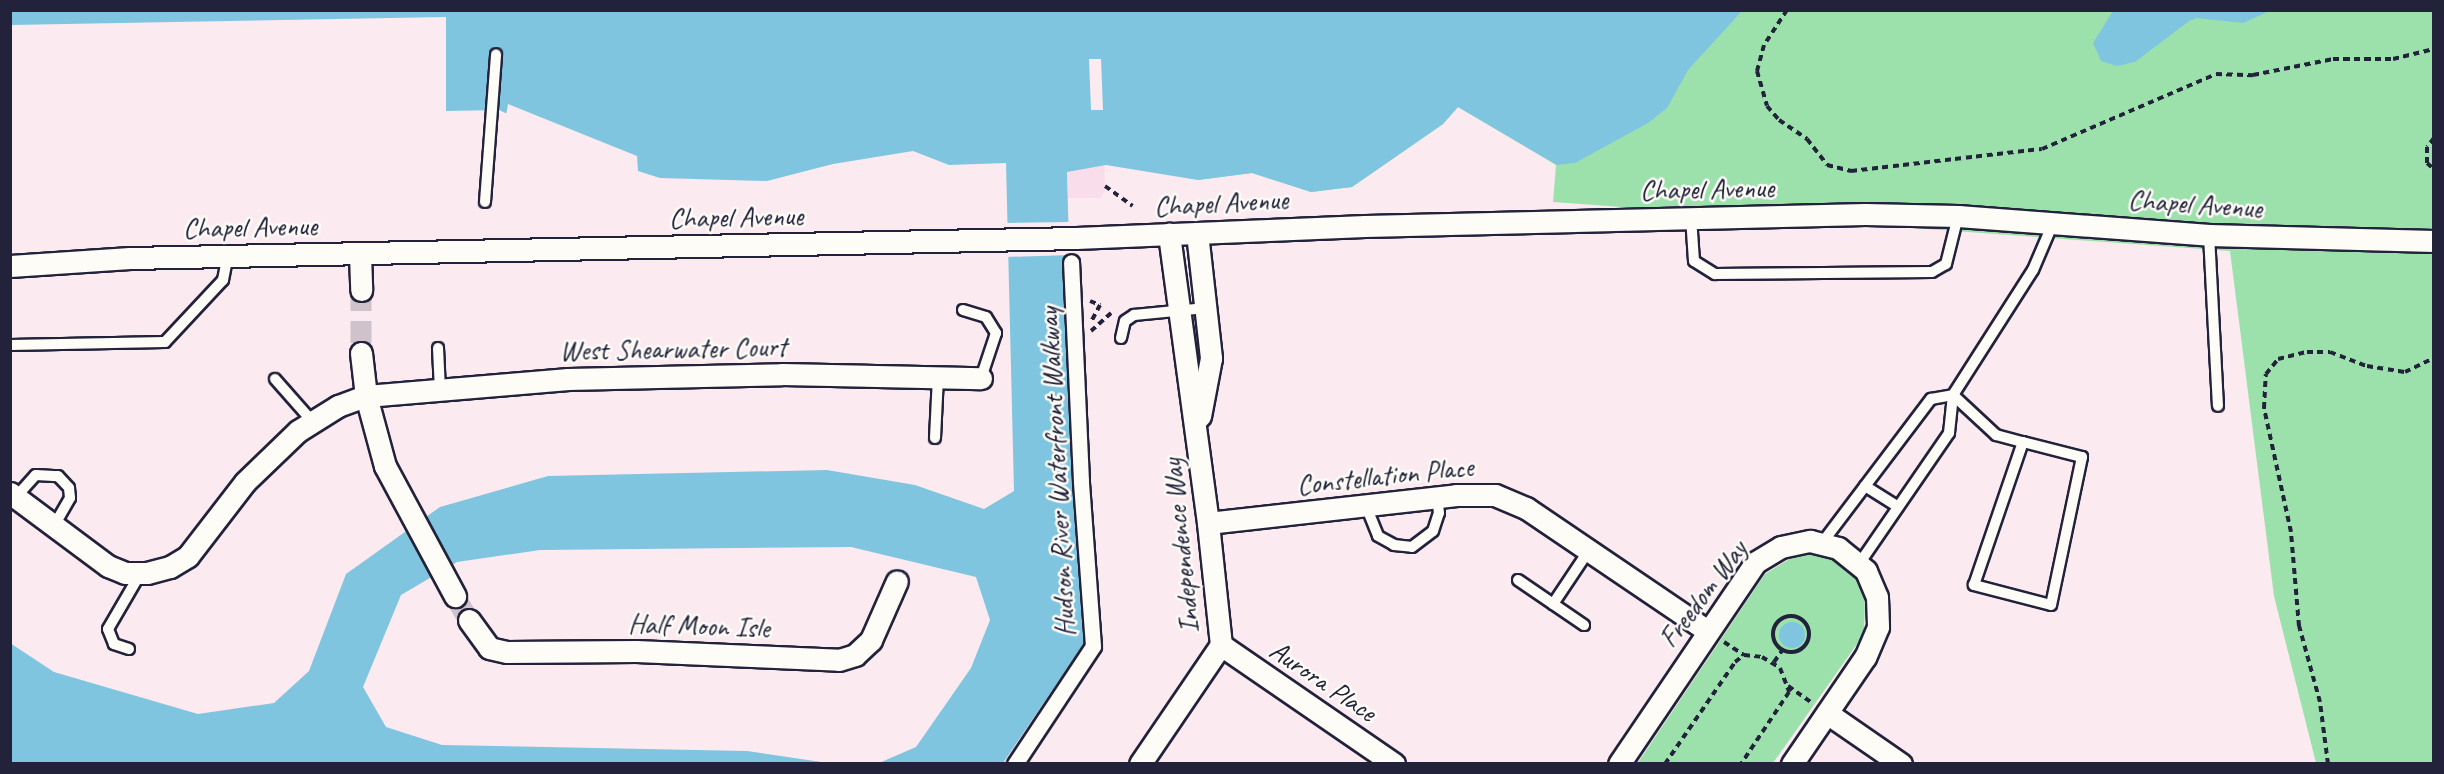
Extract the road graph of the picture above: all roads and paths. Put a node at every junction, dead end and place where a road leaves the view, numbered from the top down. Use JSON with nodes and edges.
{"nodes":[{"id":1,"x":1786,"y":10,"type":"edge"},
{"id":2,"x":2433,"y":49,"type":"edge"},
{"id":3,"x":496,"y":54,"type":"dead end"},
{"id":4,"x":2433,"y":138,"type":"edge"},
{"id":5,"x":2433,"y":169,"type":"edge"},
{"id":6,"x":1105,"y":186,"type":"dead end"},
{"id":7,"x":485,"y":202,"type":"dead end"},
{"id":8,"x":1133,"y":206,"type":"dead end"},
{"id":9,"x":1958,"y":216,"type":"junction"},
{"id":10,"x":1691,"y":217,"type":"junction"},
{"id":11,"x":2053,"y":222,"type":"junction"},
{"id":12,"x":1197,"y":233,"type":"junction"},
{"id":13,"x":1169,"y":234,"type":"junction"},
{"id":14,"x":2209,"y":235,"type":"junction"},
{"id":15,"x":2433,"y":241,"type":"edge"},
{"id":16,"x":360,"y":254,"type":"junction"},
{"id":17,"x":228,"y":255,"type":"junction"},
{"id":18,"x":1071,"y":262,"type":"dead end"},
{"id":19,"x":10,"y":266,"type":"edge"},
{"id":20,"x":361,"y":290,"type":"tunnel mouth"},
{"id":21,"x":1073,"y":300,"type":"junction"},
{"id":22,"x":1116,"y":308,"type":"dead end"},
{"id":23,"x":1206,"y":308,"type":"junction"},
{"id":24,"x":963,"y":310,"type":"dead end"},
{"id":25,"x":1179,"y":311,"type":"junction"},
{"id":26,"x":1121,"y":338,"type":"dead end"},
{"id":27,"x":10,"y":345,"type":"edge"},
{"id":28,"x":438,"y":348,"type":"dead end"},
{"id":29,"x":361,"y":354,"type":"tunnel mouth"},
{"id":30,"x":2433,"y":358,"type":"edge"},
{"id":31,"x":938,"y":377,"type":"junction"},
{"id":32,"x":981,"y":378,"type":"joint"},
{"id":33,"x":275,"y":380,"type":"dead end"},
{"id":34,"x":440,"y":390,"type":"junction"},
{"id":35,"x":1953,"y":395,"type":"junction"},
{"id":36,"x":366,"y":396,"type":"junction"},
{"id":37,"x":2218,"y":406,"type":"dead end"},
{"id":38,"x":312,"y":421,"type":"junction"},
{"id":39,"x":935,"y":438,"type":"dead end"},
{"id":40,"x":1198,"y":441,"type":"junction"},
{"id":41,"x":2023,"y":442,"type":"junction"},
{"id":42,"x":1865,"y":486,"type":"junction"},
{"id":43,"x":13,"y":496,"type":"edge"},
{"id":44,"x":1437,"y":498,"type":"junction"},
{"id":45,"x":1366,"y":506,"type":"junction"},
{"id":46,"x":1898,"y":507,"type":"junction"},
{"id":47,"x":1208,"y":523,"type":"junction"},
{"id":48,"x":53,"y":528,"type":"junction"},
{"id":49,"x":1822,"y":543,"type":"junction"},
{"id":50,"x":1589,"y":550,"type":"junction"},
{"id":51,"x":1859,"y":564,"type":"junction"},
{"id":52,"x":140,"y":574,"type":"junction"},
{"id":53,"x":1518,"y":580,"type":"dead end"},
{"id":54,"x":897,"y":581,"type":"dead end"},
{"id":55,"x":450,"y":588,"type":"tunnel mouth"},
{"id":56,"x":1553,"y":604,"type":"junction"},
{"id":57,"x":469,"y":620,"type":"tunnel mouth"},
{"id":58,"x":1584,"y":625,"type":"dead end"},
{"id":59,"x":1708,"y":631,"type":"junction"},
{"id":60,"x":1221,"y":645,"type":"junction"},
{"id":61,"x":129,"y":649,"type":"dead end"},
{"id":62,"x":1783,"y":650,"type":"junction"},
{"id":63,"x":1774,"y":662,"type":"junction"},
{"id":64,"x":1788,"y":685,"type":"junction"},
{"id":65,"x":1827,"y":713,"type":"junction"},
{"id":66,"x":1015,"y":764,"type":"edge"},
{"id":67,"x":1140,"y":764,"type":"edge"},
{"id":68,"x":1394,"y":764,"type":"edge"},
{"id":69,"x":1619,"y":764,"type":"edge"},
{"id":70,"x":1665,"y":764,"type":"edge"},
{"id":71,"x":1741,"y":764,"type":"edge"},
{"id":72,"x":1792,"y":764,"type":"edge"},
{"id":73,"x":1900,"y":764,"type":"edge"},
{"id":74,"x":2328,"y":764,"type":"edge"}],
"edges":[{"from":1,"to":2,"type":"path"},
{"from":3,"to":7,"type":"lane"},
{"from":4,"to":5,"type":"path"},
{"from":6,"to":8,"type":"path"},
{"from":9,"to":10,"type":"street","name":"Chapel Avenue"},
{"from":9,"to":10,"type":"lane"},
{"from":9,"to":11,"type":"street","name":"Chapel Avenue"},
{"from":10,"to":12,"type":"street","name":"Chapel Avenue"},
{"from":11,"to":14,"type":"street","name":"Chapel Avenue"},
{"from":11,"to":35,"type":"lane"},
{"from":12,"to":13,"type":"street","name":"Chapel Avenue"},
{"from":12,"to":23,"type":"street","name":"Independence Way"},
{"from":13,"to":16,"type":"street","name":"Chapel Avenue"},
{"from":13,"to":25,"type":"street","name":"Independence Way"},
{"from":14,"to":15,"type":"street","name":"Chapel Avenue"},
{"from":14,"to":37,"type":"lane"},
{"from":16,"to":17,"type":"street","name":"Chapel Avenue"},
{"from":16,"to":20,"type":"street"},
{"from":17,"to":19,"type":"street","name":"Chapel Avenue"},
{"from":17,"to":27,"type":"lane"},
{"from":18,"to":21,"type":"street","name":"Hudson River Waterfront Walkway"},
{"from":21,"to":22,"type":"path"},
{"from":21,"to":66,"type":"street","name":"Hudson River Waterfront Walkway"},
{"from":23,"to":25,"type":"lane"},
{"from":23,"to":40,"type":"street","name":"Independence Way"},
{"from":24,"to":32,"type":"lane"},
{"from":25,"to":26,"type":"lane"},
{"from":25,"to":40,"type":"street","name":"Independence Way"},
{"from":28,"to":34,"type":"lane"},
{"from":29,"to":36,"type":"street"},
{"from":30,"to":74,"type":"path"},
{"from":31,"to":32,"type":"street","name":"West Shearwater Court"},
{"from":31,"to":34,"type":"street","name":"West Shearwater Court"},
{"from":31,"to":39,"type":"lane"},
{"from":33,"to":38,"type":"lane"},
{"from":34,"to":36,"type":"street","name":"West Shearwater Court"},
{"from":35,"to":41,"type":"lane"},
{"from":35,"to":42,"type":"lane"},
{"from":35,"to":46,"type":"lane"},
{"from":36,"to":38,"type":"street"},
{"from":36,"to":55,"type":"street"},
{"from":38,"to":52,"type":"street"},
{"from":40,"to":47,"type":"street","name":"Independence Way"},
{"from":41,"to":41,"type":"lane"},
{"from":42,"to":46,"type":"lane"},
{"from":42,"to":49,"type":"lane"},
{"from":43,"to":48,"type":"street"},
{"from":43,"to":48,"type":"lane"},
{"from":44,"to":45,"type":"street","name":"Constellation Place"},
{"from":44,"to":45,"type":"lane"},
{"from":44,"to":50,"type":"street","name":"Constellation Place"},
{"from":45,"to":47,"type":"street","name":"Constellation Place"},
{"from":46,"to":51,"type":"lane"},
{"from":47,"to":60,"type":"street","name":"Independence Way"},
{"from":48,"to":52,"type":"street"},
{"from":49,"to":51,"type":"street","name":"Freedom Way"},
{"from":49,"to":59,"type":"street","name":"Freedom Way"},
{"from":50,"to":56,"type":"lane"},
{"from":50,"to":59,"type":"street","name":"Constellation Place"},
{"from":51,"to":65,"type":"street","name":"Freedom Way"},
{"from":52,"to":61,"type":"lane"},
{"from":53,"to":56,"type":"lane"},
{"from":54,"to":57,"type":"street","name":"Half Moon Isle"},
{"from":56,"to":58,"type":"lane"},
{"from":59,"to":69,"type":"street","name":"Freedom Way"},
{"from":60,"to":67,"type":"street","name":"Independence Way"},
{"from":60,"to":68,"type":"street","name":"Aurora Place"},
{"from":62,"to":62,"type":"path"},
{"from":62,"to":63,"type":"path"},
{"from":63,"to":64,"type":"path"},
{"from":63,"to":70,"type":"path"},
{"from":64,"to":65,"type":"path"},
{"from":64,"to":71,"type":"path"},
{"from":65,"to":72,"type":"street","name":"Freedom Way"},
{"from":65,"to":73,"type":"street"}]}
